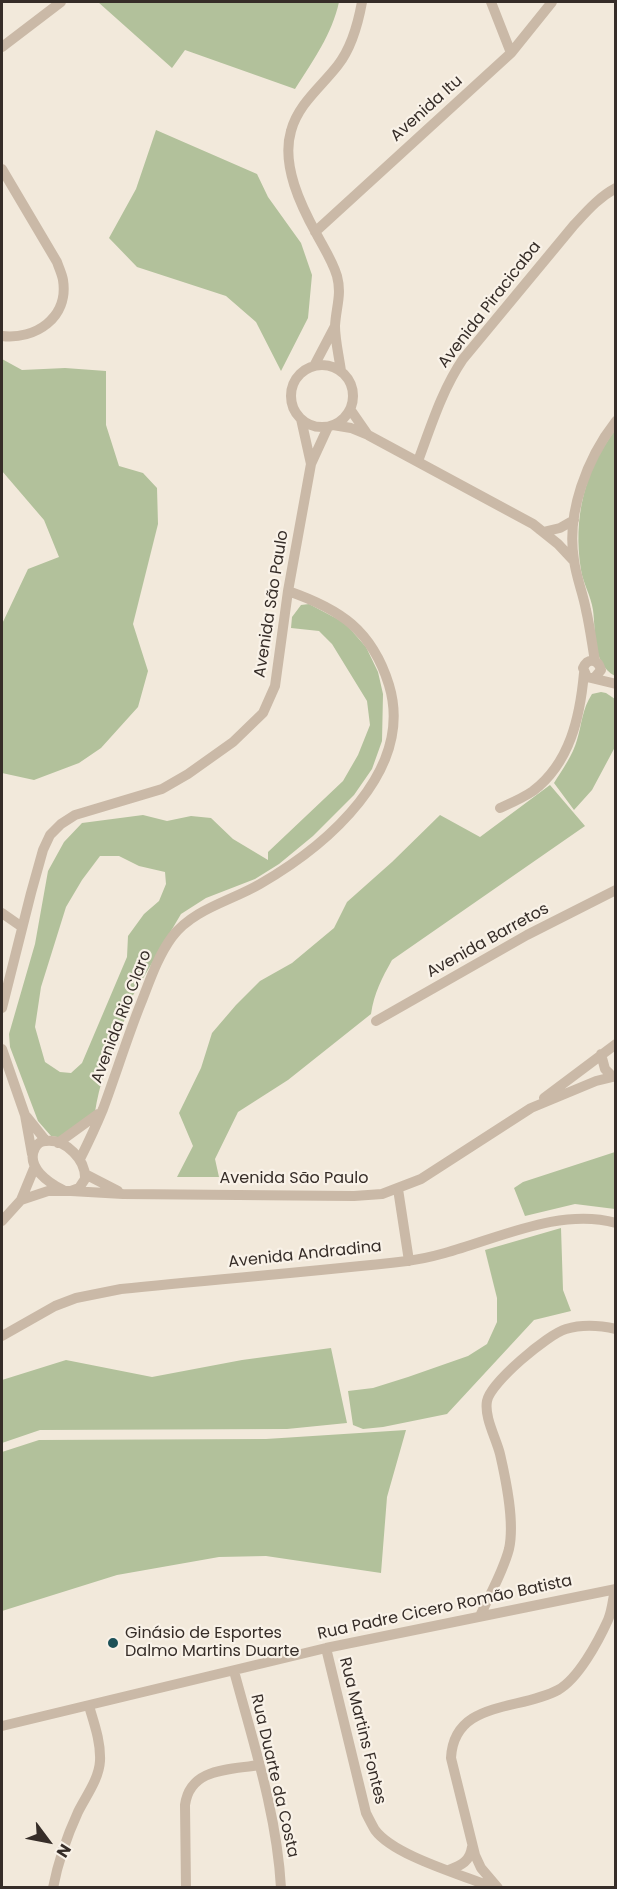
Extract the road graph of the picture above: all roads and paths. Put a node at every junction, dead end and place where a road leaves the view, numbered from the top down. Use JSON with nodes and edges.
{"nodes":[{"id":1,"x":62,"y":2,"type":"edge"},
{"id":2,"x":362,"y":2,"type":"edge"},
{"id":3,"x":491,"y":2,"type":"edge"},
{"id":4,"x":552,"y":2,"type":"edge"},
{"id":5,"x":2,"y":47,"type":"edge"},
{"id":6,"x":511,"y":52,"type":"junction"},
{"id":7,"x":2,"y":169,"type":"edge"},
{"id":8,"x":615,"y":188,"type":"edge"},
{"id":9,"x":315,"y":232,"type":"junction"},
{"id":10,"x":335,"y":325,"type":"junction"},
{"id":11,"x":2,"y":336,"type":"edge"},
{"id":12,"x":314,"y":366,"type":"junction"},
{"id":13,"x":341,"y":371,"type":"junction"},
{"id":14,"x":350,"y":409,"type":"junction"},
{"id":15,"x":301,"y":419,"type":"junction"},
{"id":16,"x":615,"y":421,"type":"edge"},
{"id":17,"x":330,"y":426,"type":"junction"},
{"id":18,"x":368,"y":435,"type":"junction"},
{"id":19,"x":418,"y":461,"type":"junction"},
{"id":20,"x":311,"y":464,"type":"junction"},
{"id":21,"x":574,"y":520,"type":"junction"},
{"id":22,"x":533,"y":524,"type":"junction"},
{"id":23,"x":573,"y":560,"type":"junction"},
{"id":24,"x":288,"y":591,"type":"junction"},
{"id":25,"x":592,"y":670,"type":"junction"},
{"id":26,"x":613,"y":683,"type":"edge"},
{"id":27,"x":500,"y":808,"type":"dead end"},
{"id":28,"x":615,"y":890,"type":"edge"},
{"id":29,"x":2,"y":913,"type":"edge"},
{"id":30,"x":22,"y":927,"type":"junction"},
{"id":31,"x":2,"y":1008,"type":"edge"},
{"id":32,"x":376,"y":1021,"type":"dead end"},
{"id":33,"x":2,"y":1049,"type":"edge"},
{"id":34,"x":611,"y":1049,"type":"edge"},
{"id":35,"x":614,"y":1077,"type":"edge"},
{"id":36,"x":531,"y":1108,"type":"junction"},
{"id":37,"x":102,"y":1110,"type":"junction"},
{"id":38,"x":25,"y":1115,"type":"junction"},
{"id":39,"x":46,"y":1141,"type":"junction"},
{"id":40,"x":57,"y":1143,"type":"junction"},
{"id":41,"x":80,"y":1159,"type":"junction"},
{"id":42,"x":34,"y":1162,"type":"junction"},
{"id":43,"x":85,"y":1174,"type":"junction"},
{"id":44,"x":398,"y":1189,"type":"junction"},
{"id":45,"x":67,"y":1190,"type":"junction"},
{"id":46,"x":123,"y":1194,"type":"junction"},
{"id":47,"x":21,"y":1200,"type":"junction"},
{"id":48,"x":2,"y":1221,"type":"edge"},
{"id":49,"x":615,"y":1223,"type":"edge"},
{"id":50,"x":409,"y":1261,"type":"junction"},
{"id":51,"x":615,"y":1329,"type":"edge"},
{"id":52,"x":2,"y":1336,"type":"edge"},
{"id":53,"x":615,"y":1589,"type":"edge"},
{"id":54,"x":480,"y":1616,"type":"junction"},
{"id":55,"x":326,"y":1648,"type":"junction"},
{"id":56,"x":234,"y":1671,"type":"junction"},
{"id":57,"x":89,"y":1706,"type":"junction"},
{"id":58,"x":2,"y":1726,"type":"edge"},
{"id":59,"x":259,"y":1765,"type":"junction"},
{"id":60,"x":472,"y":1838,"type":"junction"},
{"id":61,"x":449,"y":1870,"type":"junction"},
{"id":62,"x":53,"y":1887,"type":"edge"},
{"id":63,"x":186,"y":1887,"type":"edge"},
{"id":64,"x":281,"y":1887,"type":"edge"},
{"id":65,"x":496,"y":1887,"type":"edge"}],
"edges":[{"from":1,"to":5,"type":"street"},
{"from":2,"to":9,"type":"street"},
{"from":3,"to":6,"type":"street"},
{"from":4,"to":6,"type":"street","name":"Avenida Itu"},
{"from":6,"to":9,"type":"street","name":"Avenida Itu"},
{"from":7,"to":11,"type":"street"},
{"from":8,"to":19,"type":"street","name":"Avenida Piracicaba"},
{"from":9,"to":10,"type":"street"},
{"from":10,"to":12,"type":"street"},
{"from":10,"to":13,"type":"street"},
{"from":12,"to":13,"type":"street"},
{"from":12,"to":15,"type":"street"},
{"from":13,"to":14,"type":"street"},
{"from":14,"to":17,"type":"street"},
{"from":14,"to":18,"type":"street"},
{"from":15,"to":17,"type":"street"},
{"from":15,"to":20,"type":"street","name":"Avenida São Paulo"},
{"from":16,"to":21,"type":"street"},
{"from":17,"to":18,"type":"street"},
{"from":17,"to":20,"type":"street","name":"Avenida São Paulo"},
{"from":18,"to":19,"type":"street"},
{"from":19,"to":22,"type":"street"},
{"from":20,"to":24,"type":"street","name":"Avenida São Paulo"},
{"from":21,"to":22,"type":"street"},
{"from":21,"to":23,"type":"street"},
{"from":22,"to":23,"type":"street"},
{"from":23,"to":25,"type":"street"},
{"from":24,"to":30,"type":"street","name":"Avenida São Paulo"},
{"from":24,"to":37,"type":"street","name":"Avenida Rio Claro"},
{"from":25,"to":26,"type":"street"},
{"from":25,"to":27,"type":"street"},
{"from":28,"to":32,"type":"street","name":"Avenida Barretos"},
{"from":29,"to":30,"type":"street"},
{"from":30,"to":31,"type":"street","name":"Avenida São Paulo"},
{"from":33,"to":38,"type":"street"},
{"from":34,"to":35,"type":"street"},
{"from":34,"to":36,"type":"street"},
{"from":35,"to":36,"type":"street","name":"Avenida São Paulo"},
{"from":36,"to":44,"type":"street","name":"Avenida São Paulo"},
{"from":37,"to":40,"type":"street","name":"Avenida Rio Claro"},
{"from":37,"to":41,"type":"street","name":"Avenida Rio Claro"},
{"from":38,"to":39,"type":"street"},
{"from":38,"to":42,"type":"street"},
{"from":39,"to":40,"type":"street"},
{"from":39,"to":42,"type":"street"},
{"from":40,"to":41,"type":"street"},
{"from":41,"to":43,"type":"street"},
{"from":42,"to":45,"type":"street"},
{"from":42,"to":47,"type":"street"},
{"from":43,"to":45,"type":"street"},
{"from":43,"to":46,"type":"street","name":"Avenida São Paulo"},
{"from":44,"to":46,"type":"street","name":"Avenida São Paulo"},
{"from":44,"to":50,"type":"street"},
{"from":45,"to":46,"type":"street","name":"Avenida São Paulo"},
{"from":45,"to":47,"type":"street"},
{"from":47,"to":48,"type":"street"},
{"from":49,"to":50,"type":"street","name":"Avenida Andradina"},
{"from":50,"to":52,"type":"street","name":"Avenida Andradina"},
{"from":51,"to":54,"type":"street"},
{"from":53,"to":54,"type":"street","name":"Rua Padre Cicero Romão Batista"},
{"from":53,"to":60,"type":"street"},
{"from":54,"to":55,"type":"street","name":"Rua Padre Cicero Romão Batista"},
{"from":55,"to":56,"type":"street","name":"Rua Padre Cicero Romão Batista"},
{"from":55,"to":61,"type":"street","name":"Rua Martins Fontes"},
{"from":56,"to":57,"type":"street","name":"Rua Padre Cicero Romão Batista"},
{"from":56,"to":59,"type":"street","name":"Rua Duarte da Costa"},
{"from":57,"to":58,"type":"street","name":"Rua Padre Cicero Romão Batista"},
{"from":57,"to":62,"type":"street"},
{"from":59,"to":63,"type":"street"},
{"from":59,"to":64,"type":"street","name":"Rua Duarte da Costa"},
{"from":60,"to":61,"type":"street"},
{"from":60,"to":65,"type":"street"},
{"from":61,"to":65,"type":"street","name":"Rua Martins Fontes"}]}
